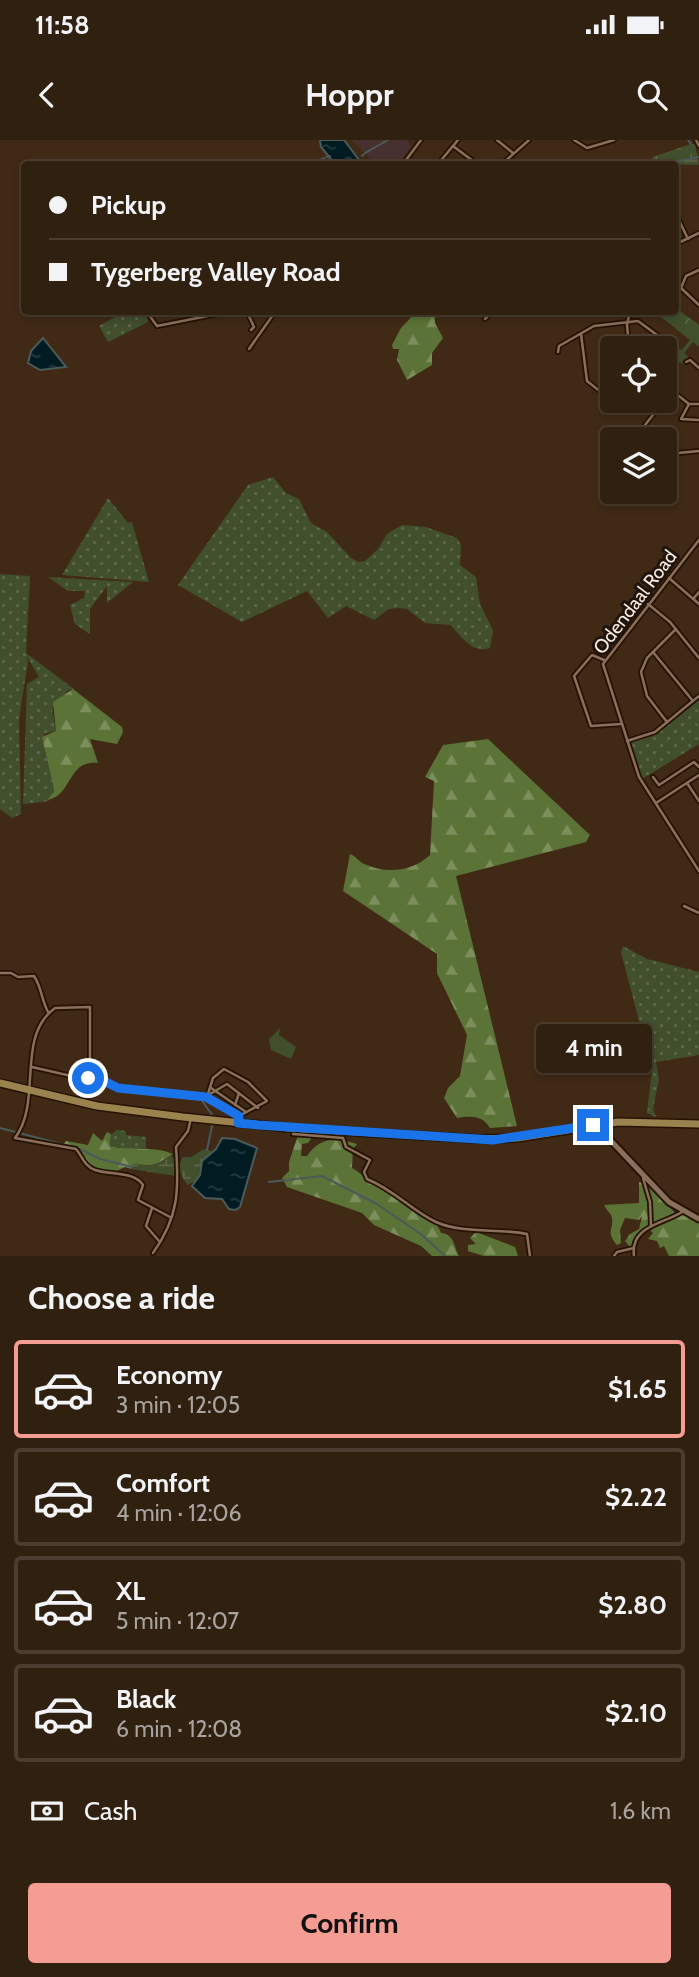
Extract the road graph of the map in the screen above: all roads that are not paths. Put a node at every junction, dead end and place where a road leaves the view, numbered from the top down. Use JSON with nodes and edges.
{"nodes":[{"id":1,"x":421,"y":140,"type":"edge"},
{"id":2,"x":458,"y":140,"type":"edge"},
{"id":3,"x":496,"y":140,"type":"edge"},
{"id":4,"x":529,"y":140,"type":"edge"},
{"id":5,"x":574,"y":140,"type":"edge"},
{"id":6,"x":592,"y":140,"type":"edge"},
{"id":7,"x":614,"y":140,"type":"edge"},
{"id":8,"x":696,"y":140,"type":"edge"},
{"id":9,"x":453,"y":146,"type":"junction"},
{"id":10,"x":699,"y":146,"type":"edge"},
{"id":11,"x":590,"y":148,"type":"junction"},
{"id":12,"x":514,"y":154,"type":"junction"},
{"id":13,"x":405,"y":161,"type":"edge"},
{"id":14,"x":440,"y":161,"type":"edge"},
{"id":15,"x":473,"y":161,"type":"edge"},
{"id":16,"x":506,"y":161,"type":"edge"},
{"id":17,"x":679,"y":220,"type":"edge"},
{"id":18,"x":699,"y":233,"type":"edge"},
{"id":19,"x":688,"y":239,"type":"junction"},
{"id":20,"x":679,"y":243,"type":"edge"},
{"id":21,"x":699,"y":270,"type":"edge"},
{"id":22,"x":699,"y":305,"type":"edge"},
{"id":23,"x":149,"y":315,"type":"edge"},
{"id":24,"x":213,"y":315,"type":"edge"},
{"id":25,"x":248,"y":315,"type":"edge"},
{"id":26,"x":273,"y":315,"type":"edge"},
{"id":27,"x":489,"y":315,"type":"edge"},
{"id":28,"x":629,"y":315,"type":"edge"},
{"id":29,"x":485,"y":319,"type":"dead end"},
{"id":30,"x":627,"y":322,"type":"junction"},
{"id":31,"x":251,"y":330,"type":"dead end"},
{"id":32,"x":581,"y":334,"type":"junction"},
{"id":33,"x":628,"y":336,"type":"edge"},
{"id":34,"x":660,"y":336,"type":"edge"},
{"id":35,"x":564,"y":344,"type":"dead end"},
{"id":36,"x":249,"y":349,"type":"dead end"},
{"id":37,"x":695,"y":365,"type":"dead end"},
{"id":38,"x":699,"y":368,"type":"edge"},
{"id":39,"x":600,"y":391,"type":"edge"},
{"id":40,"x":677,"y":395,"type":"edge"},
{"id":41,"x":689,"y":404,"type":"junction"},
{"id":42,"x":699,"y":404,"type":"edge"},
{"id":43,"x":654,"y":413,"type":"edge"},
{"id":44,"x":699,"y":420,"type":"edge"},
{"id":45,"x":647,"y":427,"type":"edge"},
{"id":46,"x":677,"y":452,"type":"edge"},
{"id":47,"x":699,"y":452,"type":"edge"},
{"id":48,"x":699,"y":540,"type":"edge"},
{"id":49,"x":669,"y":578,"type":"junction"},
{"id":50,"x":699,"y":592,"type":"edge"},
{"id":51,"x":694,"y":598,"type":"junction"},
{"id":52,"x":648,"y":604,"type":"junction"},
{"id":53,"x":699,"y":604,"type":"edge"},
{"id":54,"x":676,"y":629,"type":"junction"},
{"id":55,"x":653,"y":652,"type":"junction"},
{"id":56,"x":699,"y":658,"type":"edge"},
{"id":57,"x":604,"y":660,"type":"junction"},
{"id":58,"x":699,"y":696,"type":"edge"},
{"id":59,"x":692,"y":701,"type":"junction"},
{"id":60,"x":667,"y":722,"type":"junction"},
{"id":61,"x":621,"y":724,"type":"junction"},
{"id":62,"x":627,"y":741,"type":"junction"},
{"id":63,"x":699,"y":767,"type":"edge"},
{"id":64,"x":699,"y":775,"type":"edge"},
{"id":65,"x":653,"y":777,"type":"dead end"},
{"id":66,"x":687,"y":783,"type":"junction"},
{"id":67,"x":699,"y":802,"type":"edge"},
{"id":68,"x":656,"y":803,"type":"junction"},
{"id":69,"x":699,"y":871,"type":"edge"},
{"id":70,"x":684,"y":906,"type":"dead end"},
{"id":71,"x":699,"y":913,"type":"edge"},
{"id":72,"x":0,"y":973,"type":"edge"},
{"id":73,"x":48,"y":1013,"type":"junction"},
{"id":74,"x":32,"y":1067,"type":"junction"},
{"id":75,"x":92,"y":1070,"type":"junction"},
{"id":76,"x":96,"y":1077,"type":"junction"},
{"id":77,"x":88,"y":1078,"type":"junction"},
{"id":78,"x":0,"y":1083,"type":"edge"},
{"id":79,"x":212,"y":1088,"type":"junction"},
{"id":80,"x":30,"y":1089,"type":"junction"},
{"id":81,"x":216,"y":1093,"type":"junction"},
{"id":82,"x":239,"y":1093,"type":"junction"},
{"id":83,"x":208,"y":1096,"type":"junction"},
{"id":84,"x":235,"y":1105,"type":"junction"},
{"id":85,"x":258,"y":1108,"type":"junction"},
{"id":86,"x":247,"y":1113,"type":"junction"},
{"id":87,"x":191,"y":1118,"type":"junction"},
{"id":88,"x":239,"y":1120,"type":"junction"},
{"id":89,"x":614,"y":1122,"type":"junction"},
{"id":90,"x":699,"y":1124,"type":"edge"},
{"id":91,"x":596,"y":1125,"type":"junction"},
{"id":92,"x":602,"y":1133,"type":"junction"},
{"id":93,"x":293,"y":1134,"type":"dead end"},
{"id":94,"x":643,"y":1176,"type":"junction"},
{"id":95,"x":152,"y":1208,"type":"junction"},
{"id":96,"x":682,"y":1212,"type":"junction"},
{"id":97,"x":170,"y":1217,"type":"junction"},
{"id":98,"x":699,"y":1219,"type":"edge"},
{"id":99,"x":650,"y":1226,"type":"junction"},
{"id":100,"x":160,"y":1242,"type":"junction"},
{"id":101,"x":634,"y":1248,"type":"junction"},
{"id":102,"x":153,"y":1253,"type":"dead end"},
{"id":103,"x":530,"y":1256,"type":"edge"},
{"id":104,"x":614,"y":1256,"type":"edge"},
{"id":105,"x":634,"y":1256,"type":"edge"}],
"edges":[{"from":1,"to":13,"type":"street"},
{"from":2,"to":9,"type":"street"},
{"from":3,"to":12,"type":"street"},
{"from":4,"to":12,"type":"street"},
{"from":5,"to":11,"type":"street"},
{"from":6,"to":11,"type":"street"},
{"from":7,"to":11,"type":"street"},
{"from":8,"to":10,"type":"street"},
{"from":9,"to":14,"type":"street"},
{"from":9,"to":15,"type":"street"},
{"from":12,"to":16,"type":"street"},
{"from":17,"to":19,"type":"street"},
{"from":18,"to":19,"type":"street"},
{"from":19,"to":20,"type":"street"},
{"from":21,"to":22,"type":"street"},
{"from":23,"to":24,"type":"street"},
{"from":25,"to":31,"type":"street"},
{"from":26,"to":36,"type":"street"},
{"from":27,"to":29,"type":"street"},
{"from":28,"to":30,"type":"street"},
{"from":30,"to":32,"type":"street"},
{"from":30,"to":33,"type":"street"},
{"from":30,"to":34,"type":"street"},
{"from":32,"to":35,"type":"street"},
{"from":32,"to":39,"type":"street"},
{"from":37,"to":38,"type":"street"},
{"from":40,"to":41,"type":"street"},
{"from":41,"to":42,"type":"street"},
{"from":41,"to":44,"type":"street"},
{"from":43,"to":45,"type":"street"},
{"from":46,"to":47,"type":"street"},
{"from":48,"to":49,"type":"street","name":"Odendaal Road"},
{"from":49,"to":51,"type":"street"},
{"from":49,"to":52,"type":"street","name":"Odendaal Road"},
{"from":50,"to":51,"type":"street"},
{"from":51,"to":53,"type":"street"},
{"from":52,"to":54,"type":"street"},
{"from":52,"to":57,"type":"street","name":"Odendaal Road"},
{"from":54,"to":55,"type":"street"},
{"from":54,"to":56,"type":"street"},
{"from":55,"to":59,"type":"street"},
{"from":55,"to":60,"type":"street"},
{"from":57,"to":61,"type":"street","name":"Odendaal Road"},
{"from":57,"to":61,"type":"street"},
{"from":58,"to":59,"type":"street"},
{"from":59,"to":60,"type":"street"},
{"from":60,"to":62,"type":"street"},
{"from":61,"to":62,"type":"street","name":"Odendaal Road"},
{"from":62,"to":68,"type":"street","name":"Odendaal Road"},
{"from":63,"to":65,"type":"street"},
{"from":64,"to":66,"type":"street"},
{"from":66,"to":67,"type":"street"},
{"from":66,"to":68,"type":"street"},
{"from":68,"to":69,"type":"street","name":"Odendaal Road"},
{"from":70,"to":71,"type":"street"},
{"from":72,"to":73,"type":"street"},
{"from":73,"to":74,"type":"street"},
{"from":73,"to":75,"type":"street"},
{"from":74,"to":77,"type":"street"},
{"from":74,"to":80,"type":"street"},
{"from":75,"to":76,"type":"street"},
{"from":75,"to":77,"type":"street"},
{"from":76,"to":77,"type":"street"},
{"from":76,"to":83,"type":"street"},
{"from":78,"to":80,"type":"main road"},
{"from":79,"to":81,"type":"street"},
{"from":79,"to":83,"type":"street"},
{"from":79,"to":85,"type":"street"},
{"from":80,"to":87,"type":"main road"},
{"from":80,"to":95,"type":"street"},
{"from":81,"to":82,"type":"street"},
{"from":81,"to":83,"type":"street"},
{"from":81,"to":84,"type":"street"},
{"from":82,"to":84,"type":"street"},
{"from":82,"to":85,"type":"street"},
{"from":83,"to":88,"type":"street"},
{"from":84,"to":86,"type":"street"},
{"from":85,"to":86,"type":"street"},
{"from":86,"to":88,"type":"street"},
{"from":87,"to":88,"type":"main road"},
{"from":87,"to":97,"type":"street"},
{"from":88,"to":91,"type":"main road"},
{"from":89,"to":90,"type":"main road"},
{"from":89,"to":91,"type":"main road"},
{"from":89,"to":92,"type":"main road"},
{"from":91,"to":92,"type":"main road"},
{"from":92,"to":94,"type":"main road"},
{"from":93,"to":103,"type":"street"},
{"from":94,"to":96,"type":"main road"},
{"from":94,"to":99,"type":"street"},
{"from":95,"to":97,"type":"street"},
{"from":95,"to":100,"type":"street"},
{"from":96,"to":98,"type":"main road"},
{"from":96,"to":99,"type":"street"},
{"from":97,"to":100,"type":"street"},
{"from":99,"to":101,"type":"street"},
{"from":100,"to":102,"type":"street"},
{"from":101,"to":104,"type":"street"},
{"from":101,"to":105,"type":"street"}]}
